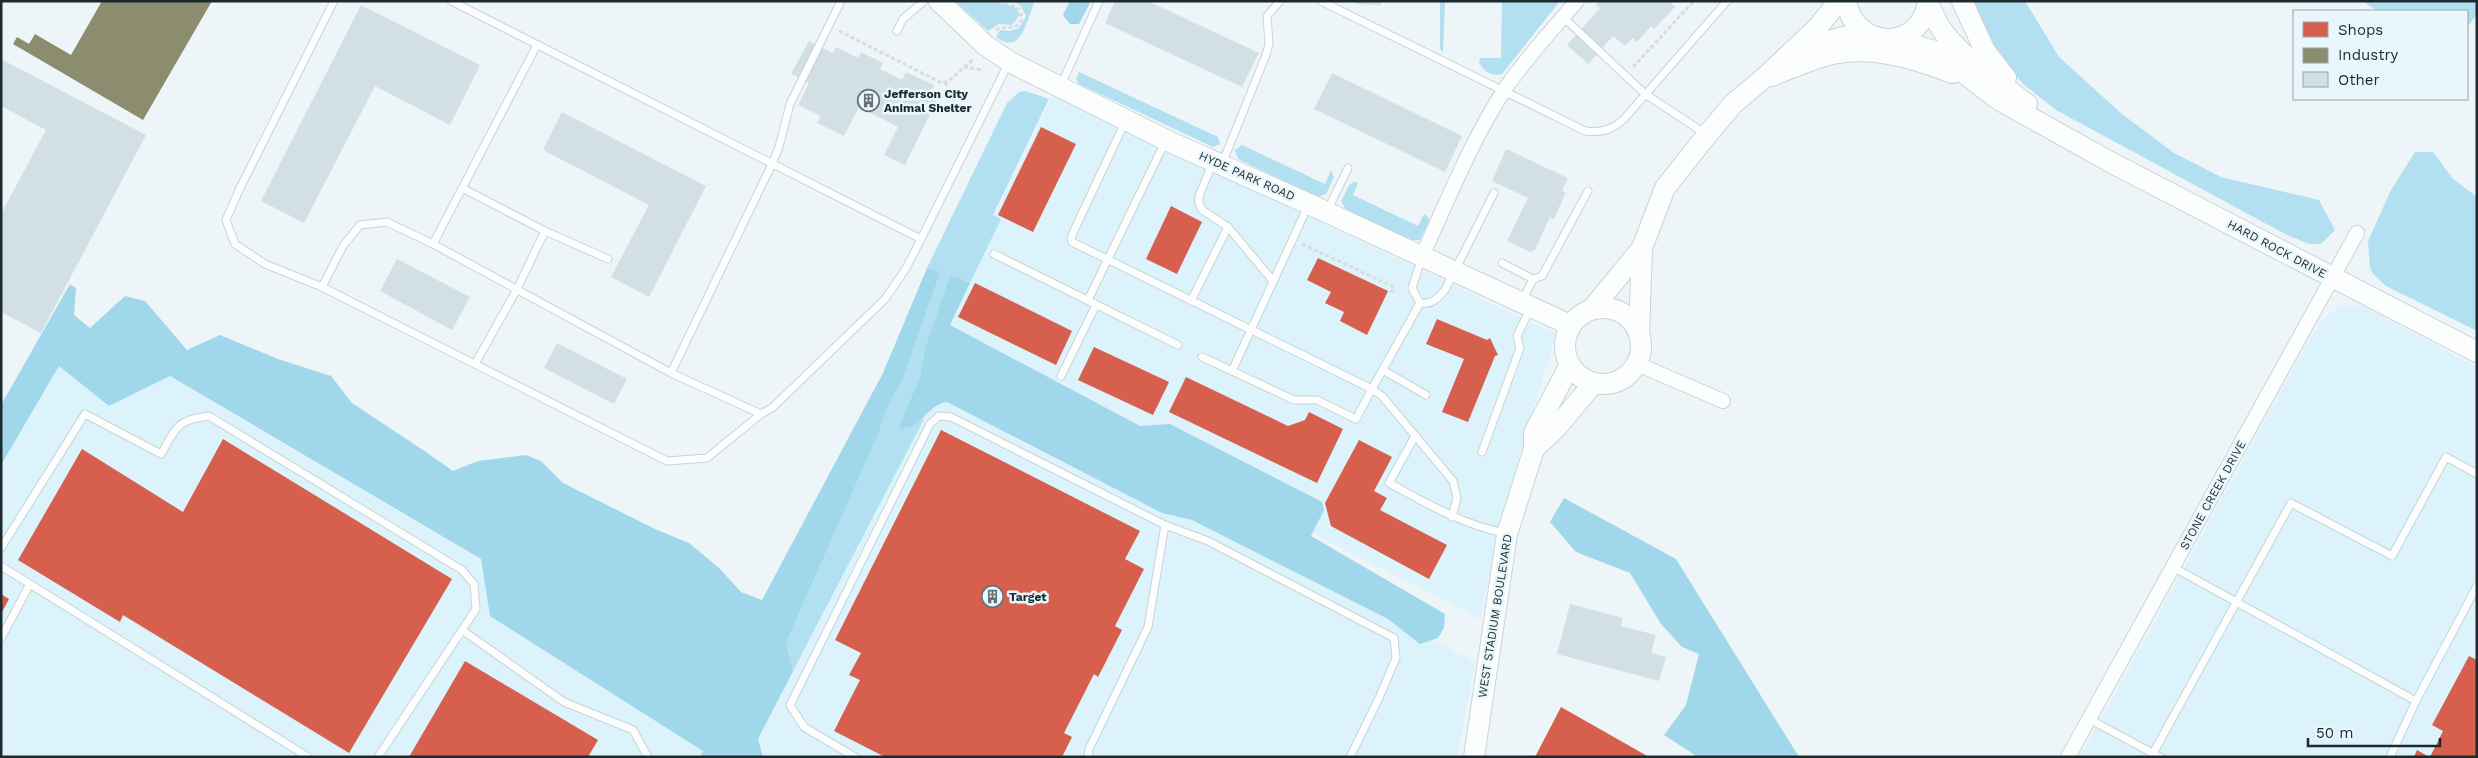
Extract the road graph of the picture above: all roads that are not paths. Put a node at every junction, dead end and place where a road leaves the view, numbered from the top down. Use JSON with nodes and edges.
{"nodes":[{"id":1,"x":334,"y":1,"type":"edge"},
{"id":2,"x":450,"y":1,"type":"edge"},
{"id":3,"x":924,"y":1,"type":"edge"},
{"id":4,"x":939,"y":1,"type":"edge"},
{"id":5,"x":1100,"y":1,"type":"edge"},
{"id":6,"x":1280,"y":1,"type":"edge"},
{"id":7,"x":1321,"y":1,"type":"edge"},
{"id":8,"x":1577,"y":1,"type":"edge"},
{"id":9,"x":1727,"y":1,"type":"edge"},
{"id":10,"x":1839,"y":1,"type":"edge"},
{"id":11,"x":1846,"y":1,"type":"edge"},
{"id":12,"x":1962,"y":1,"type":"edge"},
{"id":13,"x":1928,"y":2,"type":"edge"},
{"id":14,"x":840,"y":3,"type":"dead end"},
{"id":15,"x":1563,"y":17,"type":"junction"},
{"id":16,"x":897,"y":31,"type":"dead end"},
{"id":17,"x":1863,"y":32,"type":"junction"},
{"id":18,"x":1891,"y":39,"type":"junction"},
{"id":19,"x":537,"y":45,"type":"junction"},
{"id":20,"x":1010,"y":62,"type":"junction"},
{"id":21,"x":1764,"y":78,"type":"junction"},
{"id":22,"x":1060,"y":87,"type":"junction"},
{"id":23,"x":1504,"y":91,"type":"junction"},
{"id":24,"x":1645,"y":94,"type":"junction"},
{"id":25,"x":1999,"y":100,"type":"junction"},
{"id":26,"x":2023,"y":101,"type":"junction"},
{"id":27,"x":1126,"y":121,"type":"junction"},
{"id":28,"x":1707,"y":135,"type":"junction"},
{"id":29,"x":1166,"y":140,"type":"junction"},
{"id":30,"x":2079,"y":144,"type":"junction"},
{"id":31,"x":1217,"y":163,"type":"junction"},
{"id":32,"x":772,"y":164,"type":"junction"},
{"id":33,"x":1348,"y":168,"type":"dead end"},
{"id":34,"x":462,"y":188,"type":"junction"},
{"id":35,"x":1588,"y":191,"type":"dead end"},
{"id":36,"x":1494,"y":193,"type":"dead end"},
{"id":37,"x":1318,"y":208,"type":"junction"},
{"id":38,"x":1228,"y":227,"type":"junction"},
{"id":39,"x":545,"y":231,"type":"junction"},
{"id":40,"x":2356,"y":232,"type":"dead end"},
{"id":41,"x":921,"y":239,"type":"junction"},
{"id":42,"x":433,"y":244,"type":"junction"},
{"id":43,"x":1642,"y":248,"type":"junction"},
{"id":44,"x":994,"y":254,"type":"dead end"},
{"id":45,"x":1422,"y":256,"type":"junction"},
{"id":46,"x":608,"y":259,"type":"dead end"},
{"id":47,"x":1108,"y":260,"type":"junction"},
{"id":48,"x":1502,"y":263,"type":"dead end"},
{"id":49,"x":1455,"y":272,"type":"junction"},
{"id":50,"x":2332,"y":278,"type":"junction"},
{"id":51,"x":1533,"y":279,"type":"junction"},
{"id":52,"x":1273,"y":281,"type":"junction"},
{"id":53,"x":322,"y":287,"type":"junction"},
{"id":54,"x":517,"y":289,"type":"junction"},
{"id":55,"x":1088,"y":300,"type":"junction"},
{"id":56,"x":1191,"y":301,"type":"junction"},
{"id":57,"x":1420,"y":303,"type":"junction"},
{"id":58,"x":1096,"y":304,"type":"junction"},
{"id":59,"x":1526,"y":305,"type":"junction"},
{"id":60,"x":1592,"y":309,"type":"junction"},
{"id":61,"x":1570,"y":326,"type":"junction"},
{"id":62,"x":1250,"y":330,"type":"junction"},
{"id":63,"x":1639,"y":334,"type":"junction"},
{"id":64,"x":1178,"y":345,"type":"dead end"},
{"id":65,"x":2477,"y":352,"type":"edge"},
{"id":66,"x":1202,"y":357,"type":"dead end"},
{"id":67,"x":475,"y":364,"type":"junction"},
{"id":68,"x":1637,"y":364,"type":"junction"},
{"id":69,"x":1570,"y":365,"type":"junction"},
{"id":70,"x":1383,"y":370,"type":"junction"},
{"id":71,"x":1232,"y":371,"type":"junction"},
{"id":72,"x":670,"y":373,"type":"junction"},
{"id":73,"x":1061,"y":376,"type":"dead end"},
{"id":74,"x":1594,"y":383,"type":"junction"},
{"id":75,"x":1372,"y":389,"type":"junction"},
{"id":76,"x":1426,"y":395,"type":"dead end"},
{"id":77,"x":1723,"y":401,"type":"dead end"},
{"id":78,"x":761,"y":414,"type":"junction"},
{"id":79,"x":1415,"y":436,"type":"junction"},
{"id":80,"x":1534,"y":449,"type":"junction"},
{"id":81,"x":1482,"y":452,"type":"dead end"},
{"id":82,"x":2477,"y":474,"type":"edge"},
{"id":83,"x":1452,"y":517,"type":"junction"},
{"id":84,"x":1165,"y":525,"type":"junction"},
{"id":85,"x":1507,"y":534,"type":"junction"},
{"id":86,"x":1,"y":548,"type":"edge"},
{"id":87,"x":1,"y":566,"type":"edge"},
{"id":88,"x":2173,"y":567,"type":"junction"},
{"id":89,"x":30,"y":584,"type":"junction"},
{"id":90,"x":2477,"y":586,"type":"edge"},
{"id":91,"x":2236,"y":602,"type":"junction"},
{"id":92,"x":462,"y":630,"type":"junction"},
{"id":93,"x":1,"y":638,"type":"edge"},
{"id":94,"x":2416,"y":701,"type":"junction"},
{"id":95,"x":2090,"y":719,"type":"junction"},
{"id":96,"x":2154,"y":756,"type":"edge"},
{"id":97,"x":308,"y":757,"type":"edge"},
{"id":98,"x":378,"y":757,"type":"edge"},
{"id":99,"x":648,"y":757,"type":"edge"},
{"id":100,"x":856,"y":757,"type":"edge"},
{"id":101,"x":1088,"y":757,"type":"edge"},
{"id":102,"x":1350,"y":757,"type":"edge"},
{"id":103,"x":1474,"y":757,"type":"edge"},
{"id":104,"x":2068,"y":757,"type":"edge"},
{"id":105,"x":2390,"y":757,"type":"edge"}],
"edges":[{"from":1,"to":53,"type":"lane"},
{"from":2,"to":19,"type":"lane"},
{"from":3,"to":16,"type":"lane"},
{"from":4,"to":20,"type":"main road","name":"HYDE PARK ROAD"},
{"from":5,"to":22,"type":"lane"},
{"from":6,"to":31,"type":"lane"},
{"from":7,"to":23,"type":"lane"},
{"from":8,"to":15,"type":"street"},
{"from":9,"to":24,"type":"lane"},
{"from":10,"to":21,"type":"main road"},
{"from":11,"to":17,"type":"main road"},
{"from":12,"to":26,"type":"main road"},
{"from":13,"to":18,"type":"main road"},
{"from":13,"to":26,"type":"main road","name":"HARD ROCK DRIVE"},
{"from":14,"to":32,"type":"lane"},
{"from":15,"to":23,"type":"street"},
{"from":15,"to":24,"type":"lane"},
{"from":17,"to":18,"type":"main road","name":"HARD ROCK DRIVE"},
{"from":17,"to":21,"type":"main road"},
{"from":18,"to":25,"type":"main road","name":"HARD ROCK DRIVE"},
{"from":19,"to":32,"type":"lane"},
{"from":19,"to":34,"type":"lane"},
{"from":20,"to":22,"type":"main road","name":"HYDE PARK ROAD"},
{"from":20,"to":41,"type":"lane"},
{"from":21,"to":25,"type":"main road"},
{"from":21,"to":28,"type":"main road"},
{"from":22,"to":27,"type":"main road","name":"HYDE PARK ROAD"},
{"from":23,"to":24,"type":"lane"},
{"from":23,"to":45,"type":"street"},
{"from":24,"to":28,"type":"lane"},
{"from":25,"to":30,"type":"main road","name":"HARD ROCK DRIVE"},
{"from":26,"to":30,"type":"main road","name":"HARD ROCK DRIVE"},
{"from":27,"to":29,"type":"main road","name":"HYDE PARK ROAD"},
{"from":27,"to":47,"type":"lane"},
{"from":28,"to":43,"type":"main road"},
{"from":29,"to":31,"type":"main road","name":"HYDE PARK ROAD"},
{"from":29,"to":47,"type":"lane"},
{"from":30,"to":50,"type":"main road","name":"HARD ROCK DRIVE"},
{"from":31,"to":37,"type":"main road","name":"HYDE PARK ROAD"},
{"from":31,"to":38,"type":"lane"},
{"from":32,"to":41,"type":"lane"},
{"from":32,"to":72,"type":"lane"},
{"from":33,"to":37,"type":"lane"},
{"from":34,"to":39,"type":"lane"},
{"from":34,"to":42,"type":"lane"},
{"from":35,"to":51,"type":"lane"},
{"from":36,"to":49,"type":"lane"},
{"from":37,"to":45,"type":"main road","name":"HYDE PARK ROAD"},
{"from":37,"to":52,"type":"lane"},
{"from":38,"to":52,"type":"lane"},
{"from":38,"to":56,"type":"lane"},
{"from":39,"to":46,"type":"lane"},
{"from":39,"to":54,"type":"lane"},
{"from":40,"to":50,"type":"street","name":"STONE CREEK DRIVE"},
{"from":41,"to":78,"type":"lane"},
{"from":42,"to":53,"type":"lane"},
{"from":42,"to":54,"type":"lane"},
{"from":43,"to":60,"type":"main road"},
{"from":43,"to":63,"type":"main road"},
{"from":44,"to":55,"type":"lane"},
{"from":45,"to":49,"type":"main road","name":"HYDE PARK ROAD"},
{"from":45,"to":57,"type":"lane"},
{"from":47,"to":55,"type":"lane"},
{"from":47,"to":56,"type":"lane"},
{"from":48,"to":51,"type":"lane"},
{"from":49,"to":57,"type":"lane"},
{"from":49,"to":59,"type":"main road","name":"HYDE PARK ROAD"},
{"from":50,"to":65,"type":"main road","name":"HARD ROCK DRIVE"},
{"from":50,"to":88,"type":"street","name":"STONE CREEK DRIVE"},
{"from":51,"to":59,"type":"lane"},
{"from":52,"to":62,"type":"lane"},
{"from":53,"to":67,"type":"lane"},
{"from":54,"to":67,"type":"lane"},
{"from":54,"to":72,"type":"lane"},
{"from":55,"to":58,"type":"lane"},
{"from":56,"to":62,"type":"lane"},
{"from":57,"to":70,"type":"lane"},
{"from":58,"to":64,"type":"lane"},
{"from":58,"to":73,"type":"lane"},
{"from":59,"to":61,"type":"main road","name":"HYDE PARK ROAD"},
{"from":59,"to":81,"type":"lane"},
{"from":60,"to":61,"type":"main road"},
{"from":60,"to":63,"type":"main road"},
{"from":61,"to":69,"type":"main road"},
{"from":62,"to":71,"type":"lane"},
{"from":62,"to":75,"type":"lane"},
{"from":63,"to":68,"type":"main road"},
{"from":66,"to":71,"type":"lane"},
{"from":67,"to":78,"type":"lane"},
{"from":68,"to":74,"type":"main road"},
{"from":68,"to":77,"type":"street"},
{"from":69,"to":74,"type":"main road"},
{"from":69,"to":80,"type":"main road","name":"WEST STADIUM BOULEVARD"},
{"from":70,"to":75,"type":"lane"},
{"from":70,"to":76,"type":"lane"},
{"from":71,"to":75,"type":"lane"},
{"from":72,"to":78,"type":"lane"},
{"from":74,"to":80,"type":"main road","name":"WEST STADIUM BOULEVARD"},
{"from":75,"to":79,"type":"lane"},
{"from":79,"to":83,"type":"lane"},
{"from":79,"to":83,"type":"lane"},
{"from":80,"to":85,"type":"main road","name":"WEST STADIUM BOULEVARD"},
{"from":82,"to":91,"type":"lane"},
{"from":83,"to":85,"type":"lane"},
{"from":84,"to":100,"type":"lane"},
{"from":84,"to":101,"type":"lane"},
{"from":84,"to":102,"type":"lane"},
{"from":85,"to":103,"type":"main road","name":"WEST STADIUM BOULEVARD"},
{"from":86,"to":92,"type":"lane"},
{"from":87,"to":89,"type":"lane"},
{"from":88,"to":91,"type":"lane"},
{"from":88,"to":95,"type":"street","name":"STONE CREEK DRIVE"},
{"from":89,"to":93,"type":"lane"},
{"from":89,"to":97,"type":"lane"},
{"from":90,"to":94,"type":"lane"},
{"from":91,"to":94,"type":"lane"},
{"from":91,"to":96,"type":"lane"},
{"from":92,"to":98,"type":"lane"},
{"from":92,"to":99,"type":"lane"},
{"from":94,"to":105,"type":"lane"},
{"from":95,"to":96,"type":"lane"},
{"from":95,"to":104,"type":"street","name":"STONE CREEK DRIVE"}]}
